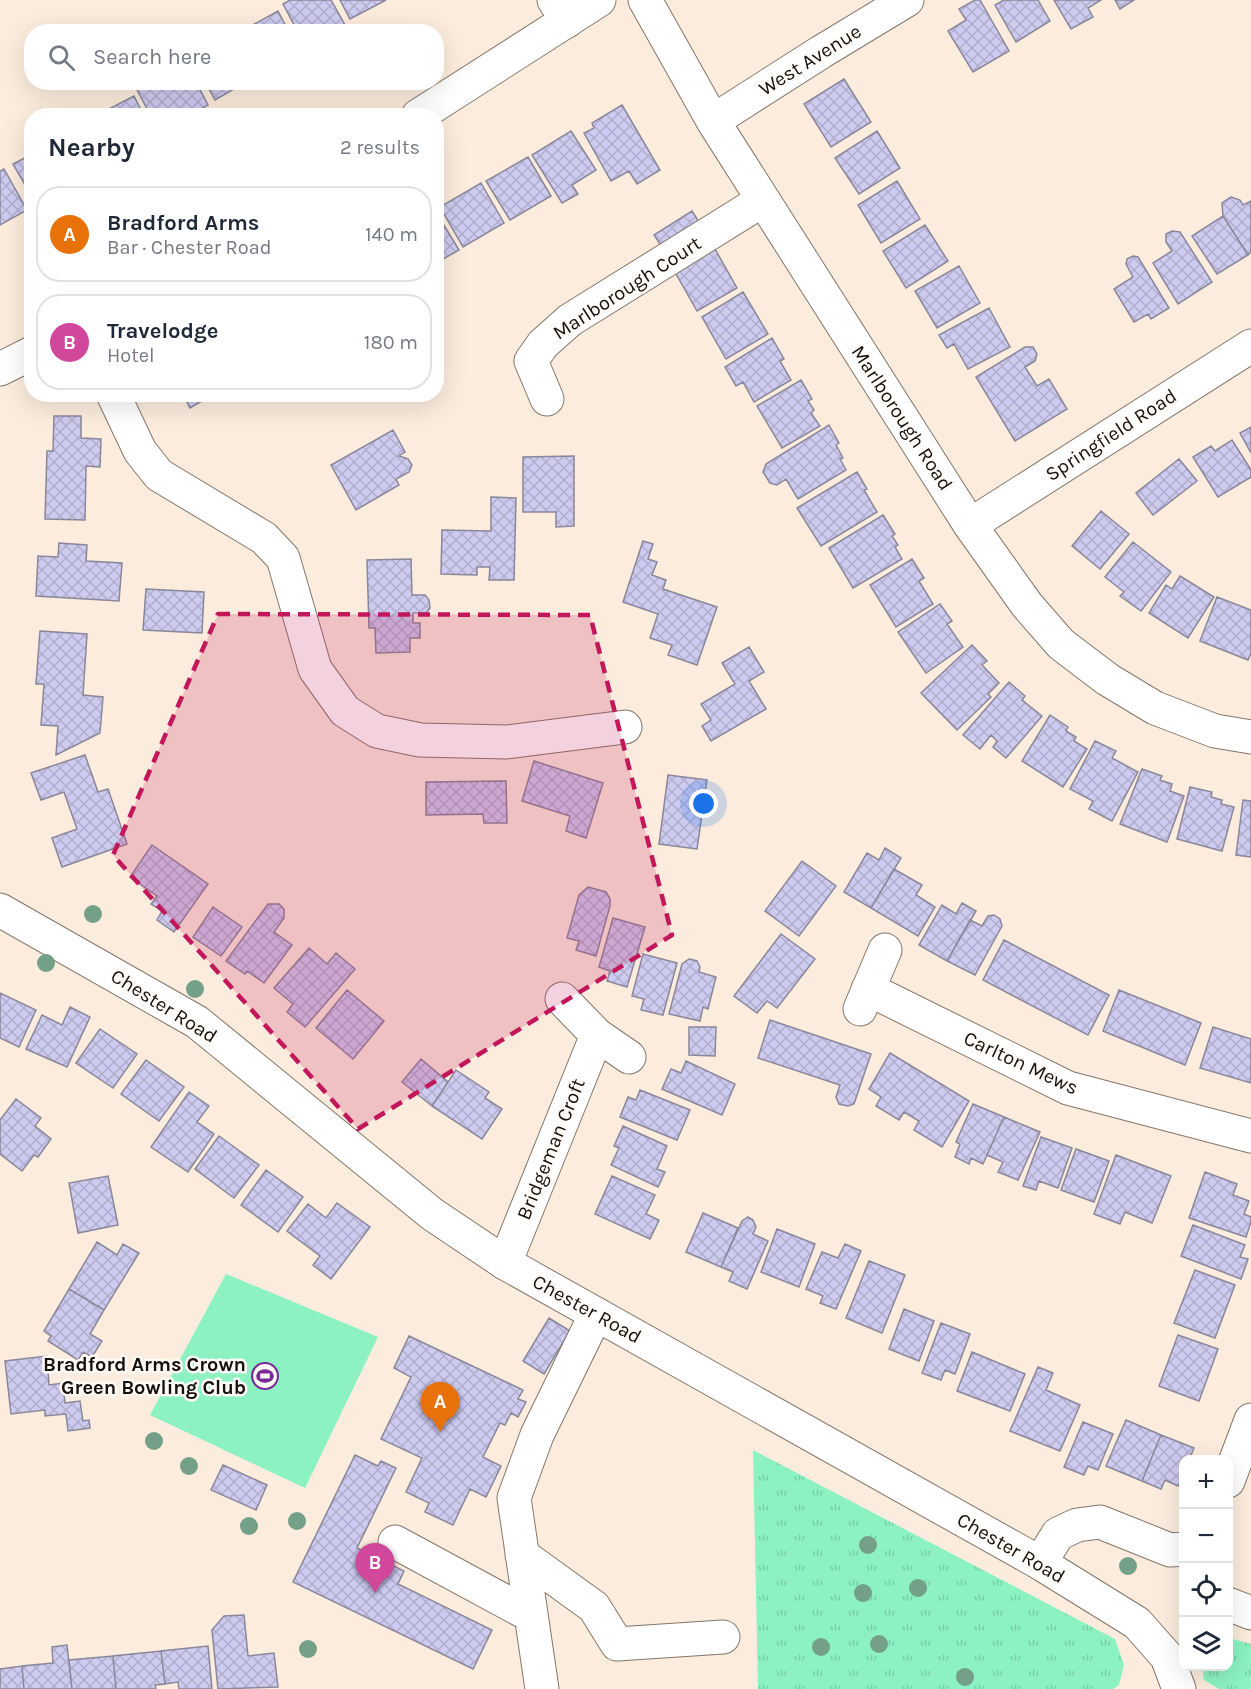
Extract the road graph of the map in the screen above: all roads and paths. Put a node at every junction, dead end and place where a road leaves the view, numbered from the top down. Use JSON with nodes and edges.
{"nodes":[{"id":1,"x":599,"y":0,"type":"edge"},
{"id":2,"x":645,"y":0,"type":"edge"},
{"id":3,"x":907,"y":0,"type":"edge"},
{"id":4,"x":560,"y":11,"type":"edge"},
{"id":5,"x":429,"y":108,"type":"edge"},
{"id":6,"x":713,"y":121,"type":"junction"},
{"id":7,"x":763,"y":200,"type":"junction"},
{"id":8,"x":1251,"y":346,"type":"edge"},
{"id":9,"x":24,"y":357,"type":"edge"},
{"id":10,"x":0,"y":369,"type":"edge"},
{"id":11,"x":547,"y":399,"type":"dead end"},
{"id":12,"x":117,"y":402,"type":"edge"},
{"id":13,"x":970,"y":525,"type":"junction"},
{"id":14,"x":626,"y":727,"type":"dead end"},
{"id":15,"x":1251,"y":737,"type":"edge"},
{"id":16,"x":0,"y":910,"type":"edge"},
{"id":17,"x":885,"y":950,"type":"dead end"},
{"id":18,"x":562,"y":999,"type":"dead end"},
{"id":19,"x":597,"y":1035,"type":"junction"},
{"id":20,"x":629,"y":1057,"type":"dead end"},
{"id":21,"x":1251,"y":1136,"type":"edge"},
{"id":22,"x":505,"y":1263,"type":"junction"},
{"id":23,"x":596,"y":1314,"type":"junction"},
{"id":24,"x":1251,"y":1420,"type":"edge"},
{"id":25,"x":1233,"y":1468,"type":"edge"},
{"id":26,"x":395,"y":1542,"type":"dead end"},
{"id":27,"x":1179,"y":1549,"type":"edge"},
{"id":28,"x":522,"y":1556,"type":"junction"},
{"id":29,"x":1040,"y":1563,"type":"junction"},
{"id":30,"x":1233,"y":1606,"type":"edge"},
{"id":31,"x":1251,"y":1613,"type":"edge"},
{"id":32,"x":530,"y":1615,"type":"junction"},
{"id":33,"x":723,"y":1636,"type":"dead end"},
{"id":34,"x":542,"y":1689,"type":"edge"},
{"id":35,"x":1179,"y":1689,"type":"edge"}],
"edges":[{"from":1,"to":4,"type":"street"},
{"from":2,"to":6,"type":"street","name":"Marlborough Road"},
{"from":3,"to":6,"type":"street","name":"West Avenue"},
{"from":4,"to":5,"type":"street"},
{"from":6,"to":7,"type":"street","name":"Marlborough Road"},
{"from":7,"to":11,"type":"street","name":"Marlborough Court"},
{"from":7,"to":13,"type":"street","name":"Marlborough Road"},
{"from":8,"to":13,"type":"street","name":"Springfield Road"},
{"from":9,"to":10,"type":"street"},
{"from":12,"to":14,"type":"street"},
{"from":13,"to":15,"type":"street","name":"Marlborough Road"},
{"from":16,"to":22,"type":"street","name":"Chester Road"},
{"from":17,"to":21,"type":"street","name":"Carlton Mews"},
{"from":18,"to":19,"type":"street"},
{"from":19,"to":20,"type":"street"},
{"from":19,"to":22,"type":"street","name":"Bridgeman Croft"},
{"from":22,"to":23,"type":"street","name":"Chester Road"},
{"from":23,"to":28,"type":"street"},
{"from":23,"to":29,"type":"street","name":"Chester Road"},
{"from":24,"to":25,"type":"street"},
{"from":26,"to":32,"type":"street"},
{"from":27,"to":29,"type":"street"},
{"from":28,"to":32,"type":"street"},
{"from":28,"to":33,"type":"street"},
{"from":29,"to":35,"type":"street","name":"Chester Road"},
{"from":30,"to":31,"type":"street"},
{"from":32,"to":34,"type":"street"}]}
